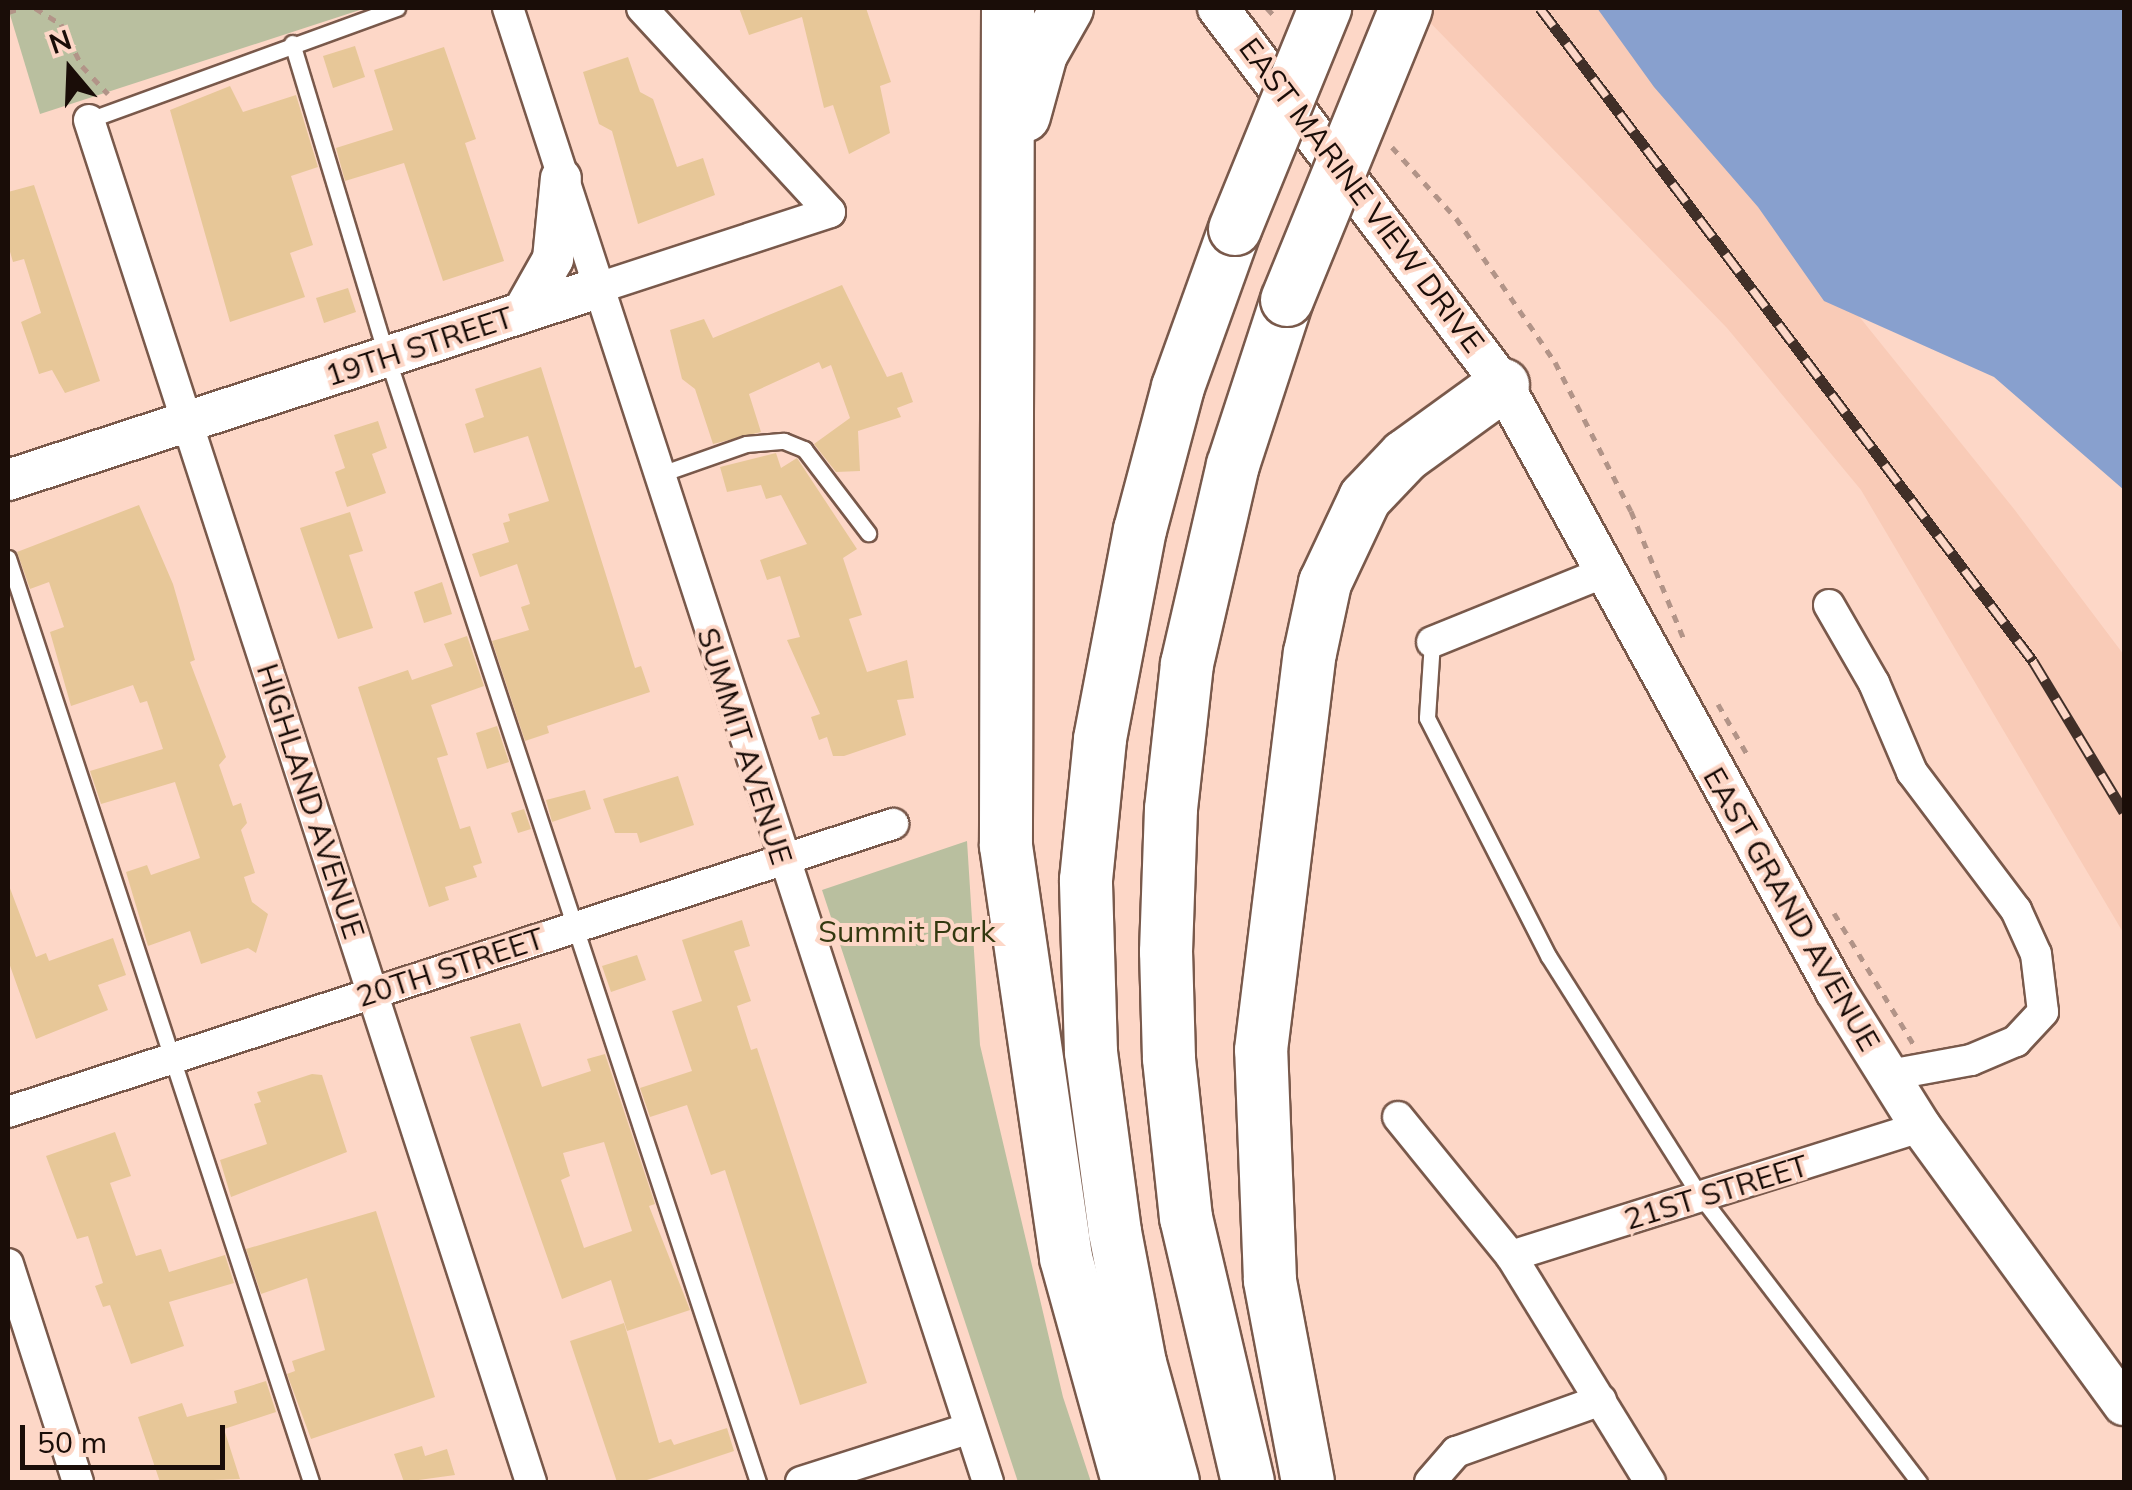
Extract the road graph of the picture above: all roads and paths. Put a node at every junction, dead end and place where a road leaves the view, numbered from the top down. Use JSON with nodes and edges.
{"nodes":[{"id":1,"x":21,"y":8,"type":"edge"},
{"id":2,"x":35,"y":8,"type":"edge"},
{"id":3,"x":396,"y":8,"type":"edge"},
{"id":4,"x":508,"y":8,"type":"edge"},
{"id":5,"x":642,"y":8,"type":"edge"},
{"id":6,"x":1008,"y":8,"type":"edge"},
{"id":7,"x":1067,"y":8,"type":"edge"},
{"id":8,"x":1218,"y":8,"type":"edge"},
{"id":9,"x":1267,"y":8,"type":"edge"},
{"id":10,"x":1406,"y":8,"type":"edge"},
{"id":11,"x":8,"y":12,"type":"edge"},
{"id":12,"x":1302,"y":15,"type":"edge"},
{"id":13,"x":292,"y":44,"type":"junction"},
{"id":14,"x":102,"y":116,"type":"junction"},
{"id":15,"x":1380,"y":134,"type":"dead end"},
{"id":16,"x":1009,"y":171,"type":"junction"},
{"id":17,"x":561,"y":178,"type":"junction"},
{"id":18,"x":598,"y":288,"type":"junction"},
{"id":19,"x":523,"y":312,"type":"junction"},
{"id":20,"x":387,"y":357,"type":"junction"},
{"id":21,"x":1504,"y":385,"type":"junction"},
{"id":22,"x":188,"y":422,"type":"junction"},
{"id":23,"x":658,"y":475,"type":"junction"},
{"id":24,"x":8,"y":480,"type":"edge"},
{"id":25,"x":868,"y":533,"type":"dead end"},
{"id":26,"x":8,"y":558,"type":"edge"},
{"id":27,"x":1604,"y":573,"type":"junction"},
{"id":28,"x":1829,"y":605,"type":"dead end"},
{"id":29,"x":1432,"y":642,"type":"joint"},
{"id":30,"x":1690,"y":655,"type":"dead end"},
{"id":31,"x":1706,"y":691,"type":"dead end"},
{"id":32,"x":1753,"y":766,"type":"dead end"},
{"id":33,"x":894,"y":824,"type":"dead end"},
{"id":34,"x":782,"y":859,"type":"junction"},
{"id":35,"x":1832,"y":908,"type":"dead end"},
{"id":36,"x":577,"y":925,"type":"junction"},
{"id":37,"x":372,"y":992,"type":"junction"},
{"id":38,"x":172,"y":1058,"type":"junction"},
{"id":39,"x":1928,"y":1068,"type":"junction"},
{"id":40,"x":1889,"y":1076,"type":"junction"},
{"id":41,"x":8,"y":1112,"type":"edge"},
{"id":42,"x":1398,"y":1118,"type":"dead end"},
{"id":43,"x":1921,"y":1127,"type":"junction"},
{"id":44,"x":1701,"y":1196,"type":"junction"},
{"id":45,"x":1512,"y":1256,"type":"junction"},
{"id":46,"x":8,"y":1264,"type":"edge"},
{"id":47,"x":1601,"y":1400,"type":"junction"},
{"id":48,"x":2124,"y":1405,"type":"edge"},
{"id":49,"x":970,"y":1428,"type":"junction"},
{"id":50,"x":1429,"y":1481,"type":"edge"},
{"id":51,"x":78,"y":1482,"type":"edge"},
{"id":52,"x":310,"y":1482,"type":"edge"},
{"id":53,"x":531,"y":1482,"type":"edge"},
{"id":54,"x":758,"y":1482,"type":"edge"},
{"id":55,"x":801,"y":1482,"type":"edge"},
{"id":56,"x":988,"y":1482,"type":"edge"},
{"id":57,"x":1128,"y":1482,"type":"edge"},
{"id":58,"x":1173,"y":1482,"type":"edge"},
{"id":59,"x":1248,"y":1482,"type":"edge"},
{"id":60,"x":1308,"y":1482,"type":"edge"},
{"id":61,"x":1650,"y":1482,"type":"edge"},
{"id":62,"x":1919,"y":1482,"type":"edge"}],
"edges":[{"from":1,"to":11,"type":"path"},
{"from":2,"to":14,"type":"path"},
{"from":3,"to":13,"type":"lane"},
{"from":4,"to":17,"type":"street","name":"SUMMIT AVENUE"},
{"from":5,"to":18,"type":"street","name":"19TH STREET"},
{"from":6,"to":16,"type":"highway"},
{"from":7,"to":16,"type":"highway"},
{"from":8,"to":21,"type":"main road","name":"EAST MARINE VIEW DRIVE"},
{"from":9,"to":12,"type":"path"},
{"from":10,"to":59,"type":"highway","bridge":true},
{"from":12,"to":58,"type":"highway","bridge":true},
{"from":13,"to":14,"type":"lane"},
{"from":13,"to":20,"type":"lane"},
{"from":14,"to":22,"type":"street","name":"HIGHLAND AVENUE"},
{"from":15,"to":30,"type":"path"},
{"from":16,"to":57,"type":"highway"},
{"from":17,"to":18,"type":"street","name":"SUMMIT AVENUE"},
{"from":17,"to":19,"type":"main road"},
{"from":18,"to":19,"type":"main road","name":"19TH STREET"},
{"from":18,"to":23,"type":"street","name":"SUMMIT AVENUE"},
{"from":19,"to":20,"type":"main road","name":"19TH STREET"},
{"from":20,"to":22,"type":"main road","name":"19TH STREET"},
{"from":20,"to":36,"type":"lane"},
{"from":21,"to":27,"type":"main road","name":"EAST GRAND AVENUE"},
{"from":21,"to":60,"type":"highway"},
{"from":22,"to":24,"type":"main road","name":"19TH STREET"},
{"from":22,"to":37,"type":"street","name":"HIGHLAND AVENUE"},
{"from":23,"to":25,"type":"lane"},
{"from":23,"to":34,"type":"street","name":"SUMMIT AVENUE"},
{"from":26,"to":38,"type":"lane"},
{"from":27,"to":29,"type":"street"},
{"from":27,"to":40,"type":"main road","name":"EAST GRAND AVENUE"},
{"from":28,"to":39,"type":"street"},
{"from":29,"to":44,"type":"lane"},
{"from":31,"to":32,"type":"path"},
{"from":33,"to":34,"type":"street","name":"20TH STREET"},
{"from":34,"to":36,"type":"street","name":"20TH STREET"},
{"from":34,"to":49,"type":"street","name":"SUMMIT AVENUE"},
{"from":35,"to":39,"type":"path"},
{"from":36,"to":37,"type":"street","name":"20TH STREET"},
{"from":36,"to":54,"type":"lane"},
{"from":37,"to":38,"type":"street","name":"20TH STREET"},
{"from":37,"to":53,"type":"street","name":"HIGHLAND AVENUE"},
{"from":38,"to":41,"type":"street","name":"20TH STREET"},
{"from":38,"to":52,"type":"lane"},
{"from":39,"to":40,"type":"street"},
{"from":40,"to":43,"type":"main road","name":"EAST GRAND AVENUE"},
{"from":42,"to":45,"type":"street"},
{"from":43,"to":44,"type":"street","name":"21ST STREET"},
{"from":43,"to":48,"type":"main road","name":"EAST GRAND AVENUE"},
{"from":44,"to":45,"type":"street","name":"21ST STREET"},
{"from":44,"to":62,"type":"lane"},
{"from":45,"to":47,"type":"street"},
{"from":46,"to":51,"type":"street"},
{"from":47,"to":50,"type":"street"},
{"from":47,"to":61,"type":"street"},
{"from":49,"to":55,"type":"street"},
{"from":49,"to":56,"type":"street","name":"SUMMIT AVENUE"}]}
